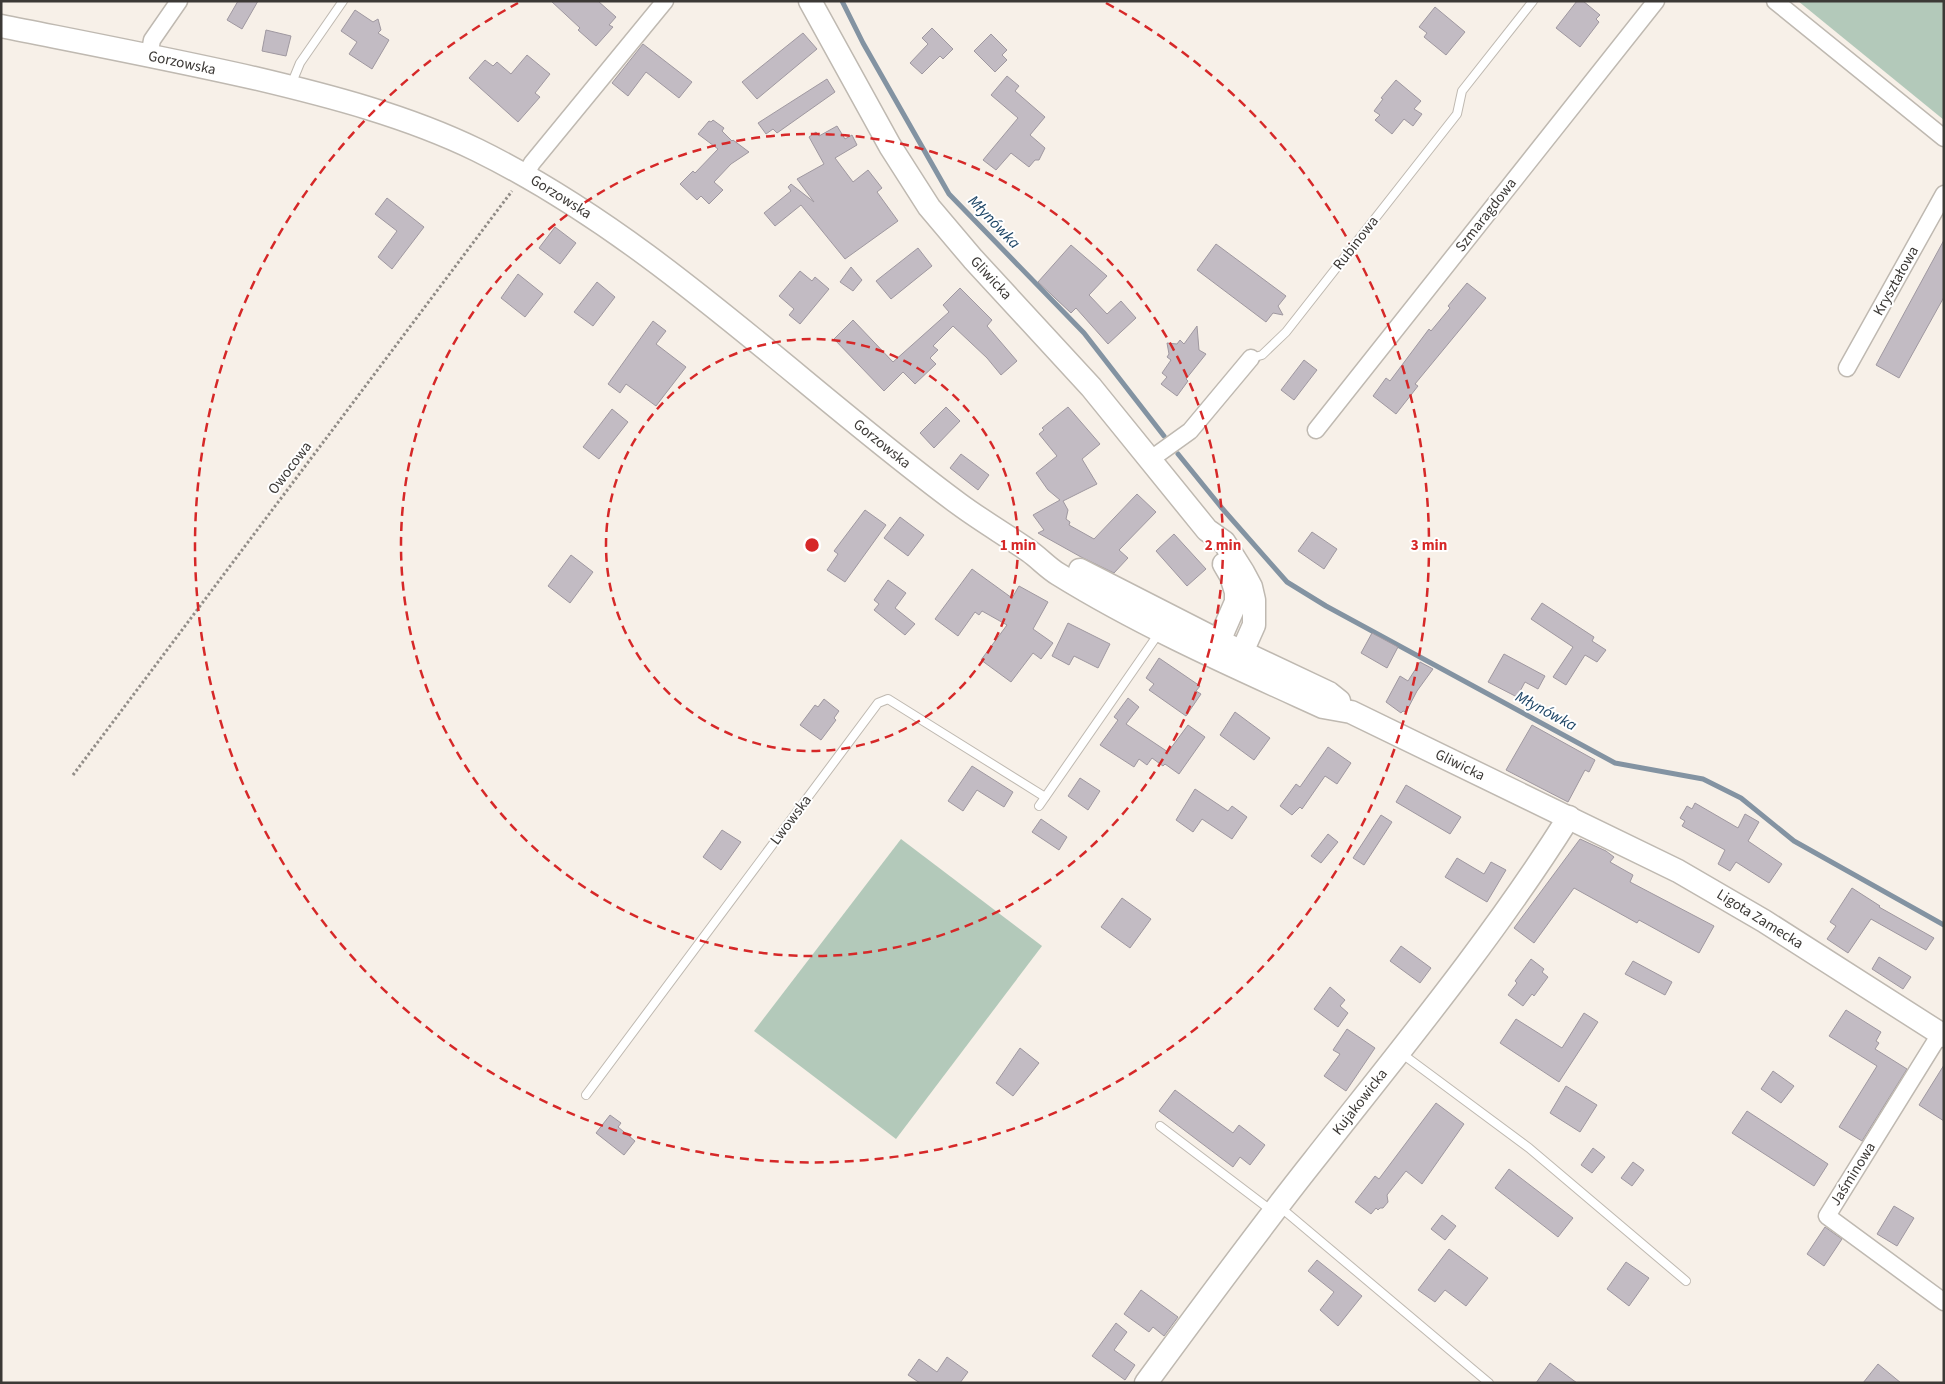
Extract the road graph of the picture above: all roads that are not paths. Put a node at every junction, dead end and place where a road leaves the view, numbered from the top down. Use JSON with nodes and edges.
{"nodes":[{"id":1,"x":179,"y":1,"type":"edge"},
{"id":2,"x":343,"y":1,"type":"edge"},
{"id":3,"x":665,"y":1,"type":"edge"},
{"id":4,"x":810,"y":1,"type":"edge"},
{"id":5,"x":1533,"y":1,"type":"edge"},
{"id":6,"x":1656,"y":1,"type":"edge"},
{"id":7,"x":1775,"y":1,"type":"edge"},
{"id":8,"x":1,"y":26,"type":"edge"},
{"id":9,"x":149,"y":56,"type":"junction"},
{"id":10,"x":291,"y":87,"type":"junction"},
{"id":11,"x":1944,"y":138,"type":"edge"},
{"id":12,"x":525,"y":175,"type":"junction"},
{"id":13,"x":1944,"y":194,"type":"edge"},
{"id":14,"x":1251,"y":358,"type":"joint"},
{"id":15,"x":1848,"y":368,"type":"dead end"},
{"id":16,"x":1316,"y":430,"type":"dead end"},
{"id":17,"x":1151,"y":459,"type":"junction"},
{"id":18,"x":1165,"y":623,"type":"junction"},
{"id":19,"x":1229,"y":651,"type":"junction"},
{"id":20,"x":1045,"y":797,"type":"junction"},
{"id":21,"x":1039,"y":806,"type":"dead end"},
{"id":22,"x":1569,"y":818,"type":"junction"},
{"id":23,"x":1942,"y":1035,"type":"edge"},
{"id":24,"x":1399,"y":1052,"type":"junction"},
{"id":25,"x":586,"y":1094,"type":"dead end"},
{"id":26,"x":1160,"y":1126,"type":"dead end"},
{"id":27,"x":1276,"y":1209,"type":"junction"},
{"id":28,"x":1686,"y":1281,"type":"dead end"},
{"id":29,"x":1944,"y":1302,"type":"edge"},
{"id":30,"x":1146,"y":1383,"type":"edge"},
{"id":31,"x":1488,"y":1383,"type":"edge"}],
"edges":[{"from":1,"to":9,"type":"street"},
{"from":2,"to":10,"type":"lane"},
{"from":3,"to":12,"type":"street"},
{"from":4,"to":17,"type":"main road","name":"Gliwicka"},
{"from":5,"to":14,"type":"lane","name":"Rubinowa"},
{"from":6,"to":16,"type":"street","name":"Szmaragdowa"},
{"from":7,"to":11,"type":"street"},
{"from":8,"to":9,"type":"main road","name":"Gorzowska"},
{"from":9,"to":10,"type":"main road","name":"Gorzowska"},
{"from":10,"to":12,"type":"main road","name":"Gorzowska"},
{"from":12,"to":18,"type":"main road","name":"Gorzowska"},
{"from":13,"to":15,"type":"street","name":"Kryształowa"},
{"from":14,"to":17,"type":"street","name":"Rubinowa"},
{"from":17,"to":19,"type":"main road","name":"Gliwicka"},
{"from":18,"to":19,"type":"main road","name":"Gorzowska"},
{"from":18,"to":20,"type":"lane"},
{"from":19,"to":22,"type":"main road","name":"Gliwicka"},
{"from":20,"to":21,"type":"lane"},
{"from":20,"to":25,"type":"lane","name":"Lwowska"},
{"from":22,"to":23,"type":"main road","name":"Ligota Zamecka"},
{"from":22,"to":24,"type":"main road","name":"Kujakowicka"},
{"from":23,"to":29,"type":"street","name":"Jaśminowa"},
{"from":24,"to":27,"type":"main road","name":"Kujakowicka"},
{"from":24,"to":28,"type":"lane"},
{"from":26,"to":27,"type":"lane"},
{"from":27,"to":30,"type":"main road","name":"Kujakowicka"},
{"from":27,"to":31,"type":"lane"}]}
